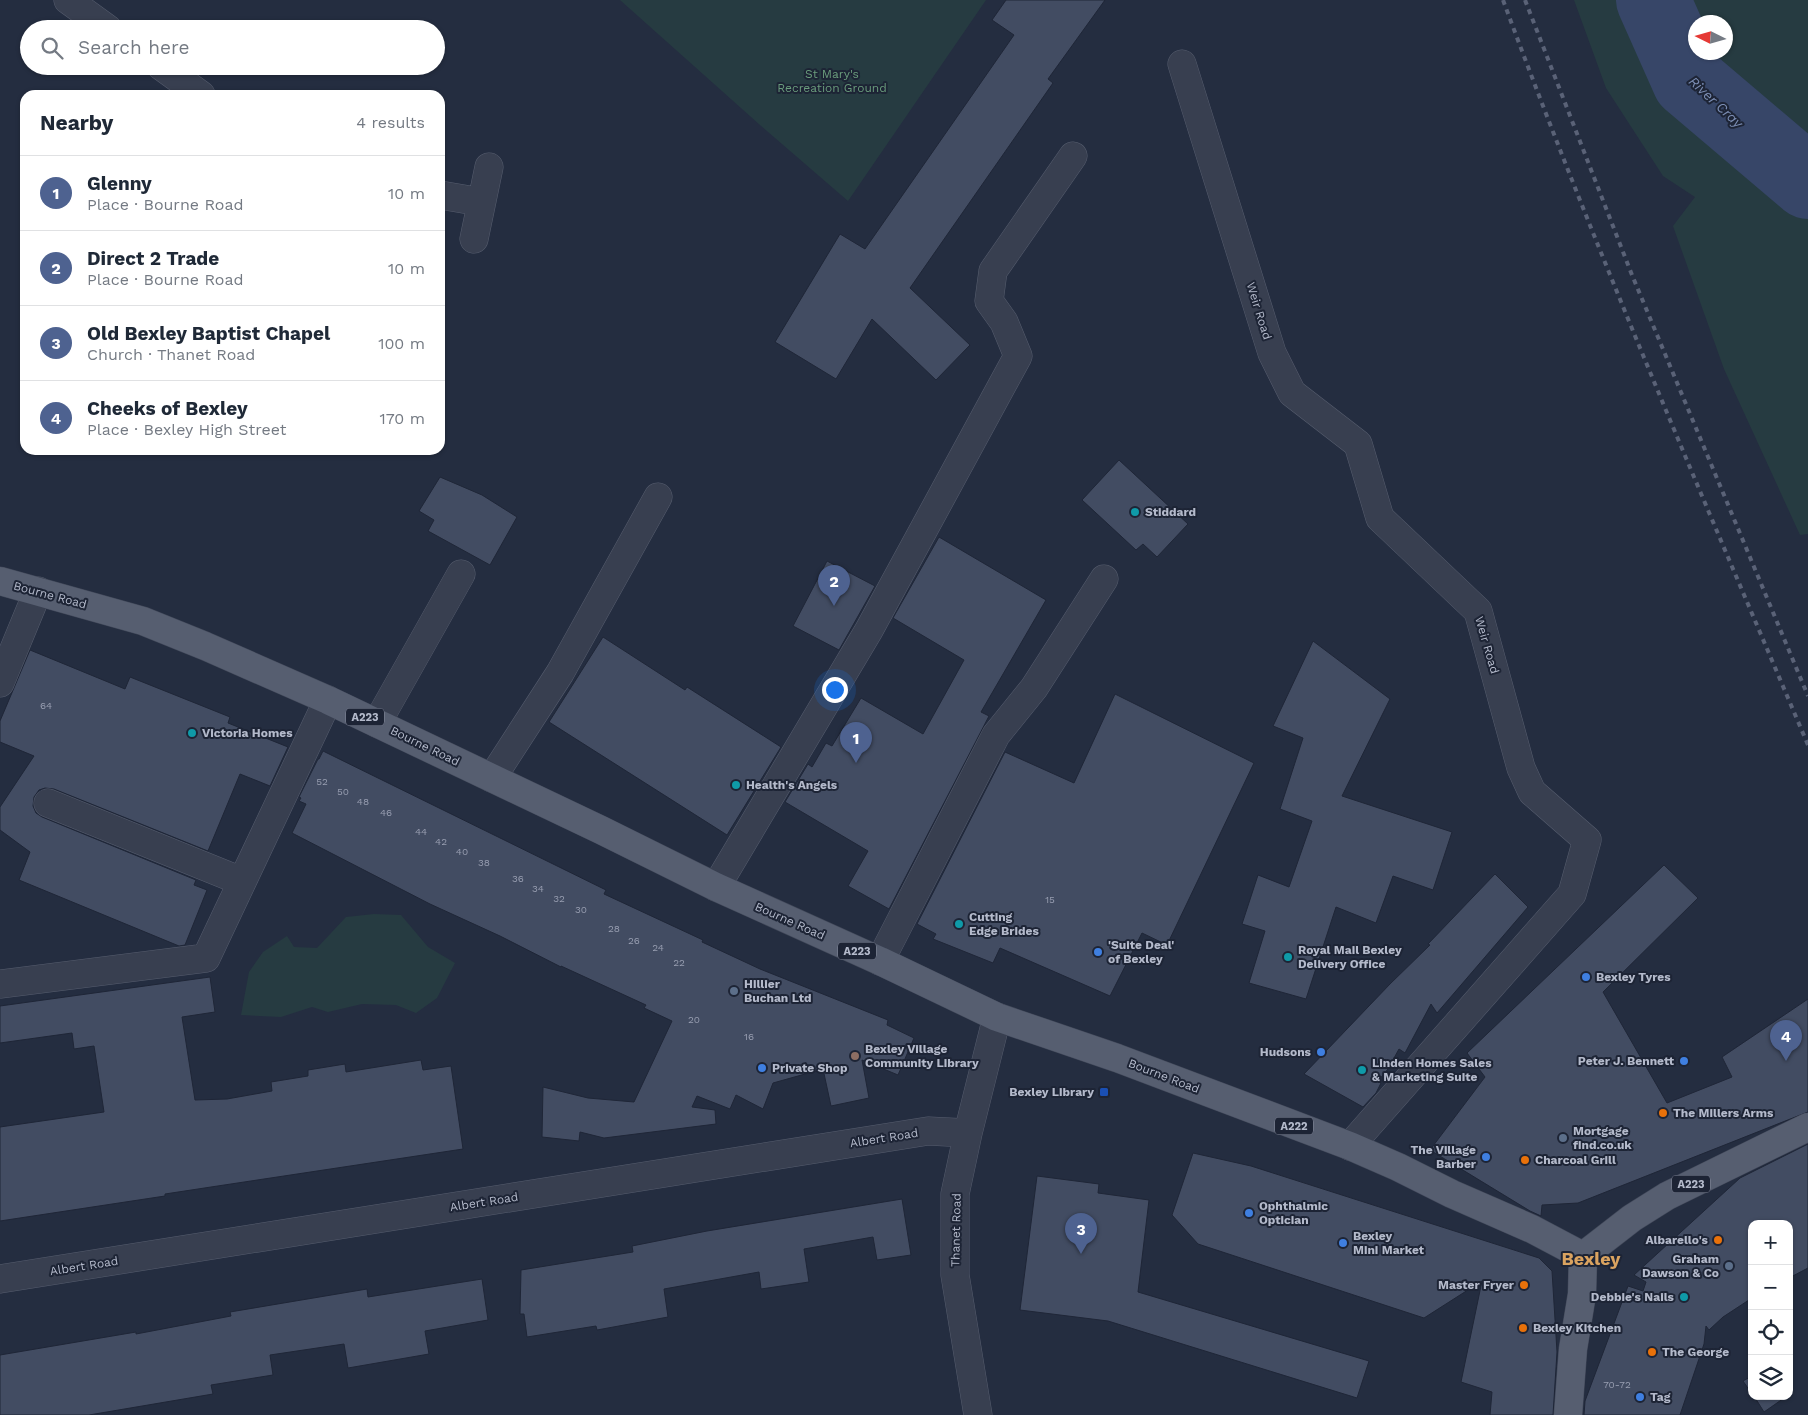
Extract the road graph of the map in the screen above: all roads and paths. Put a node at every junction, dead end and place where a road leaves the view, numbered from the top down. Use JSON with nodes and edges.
{"nodes":[{"id":1,"x":68,"y":0,"type":"edge"},
{"id":2,"x":96,"y":20,"type":"edge"},
{"id":3,"x":1182,"y":64,"type":"dead end"},
{"id":4,"x":173,"y":75,"type":"edge"},
{"id":5,"x":194,"y":90,"type":"edge"},
{"id":6,"x":1073,"y":156,"type":"dead end"},
{"id":7,"x":489,"y":167,"type":"dead end"},
{"id":8,"x":445,"y":196,"type":"edge"},
{"id":9,"x":482,"y":202,"type":"junction"},
{"id":10,"x":474,"y":239,"type":"dead end"},
{"id":11,"x":658,"y":497,"type":"dead end"},
{"id":12,"x":461,"y":574,"type":"dead end"},
{"id":13,"x":1104,"y":579,"type":"dead end"},
{"id":14,"x":0,"y":581,"type":"edge"},
{"id":15,"x":38,"y":591,"type":"junction"},
{"id":16,"x":2,"y":671,"type":"edge"},
{"id":17,"x":328,"y":700,"type":"junction"},
{"id":18,"x":377,"y":723,"type":"junction"},
{"id":19,"x":492,"y":778,"type":"junction"},
{"id":20,"x":48,"y":803,"type":"dead end"},
{"id":21,"x":241,"y":882,"type":"junction"},
{"id":22,"x":716,"y":887,"type":"junction"},
{"id":23,"x":880,"y":962,"type":"junction"},
{"id":24,"x":0,"y":984,"type":"edge"},
{"id":25,"x":997,"y":1017,"type":"junction"},
{"id":26,"x":1808,"y":1127,"type":"edge"},
{"id":27,"x":968,"y":1133,"type":"junction"},
{"id":28,"x":1350,"y":1146,"type":"junction"},
{"id":29,"x":1584,"y":1256,"type":"junction"},
{"id":30,"x":0,"y":1279,"type":"edge"},
{"id":31,"x":978,"y":1415,"type":"edge"},
{"id":32,"x":1568,"y":1415,"type":"edge"}],
"edges":[{"from":1,"to":2,"type":"street"},
{"from":3,"to":28,"type":"street","name":"Weir Road"},
{"from":4,"to":5,"type":"street"},
{"from":6,"to":22,"type":"street"},
{"from":7,"to":9,"type":"street"},
{"from":8,"to":9,"type":"street"},
{"from":9,"to":10,"type":"street"},
{"from":11,"to":19,"type":"street"},
{"from":12,"to":18,"type":"street"},
{"from":13,"to":23,"type":"street"},
{"from":14,"to":15,"type":"main road","name":"Bourne Road","number":"A223"},
{"from":15,"to":16,"type":"street"},
{"from":15,"to":17,"type":"main road","name":"Bourne Road","number":"A223"},
{"from":17,"to":18,"type":"main road","name":"Bourne Road","number":"A223"},
{"from":17,"to":21,"type":"street"},
{"from":18,"to":19,"type":"main road","name":"Bourne Road","number":"A223"},
{"from":19,"to":22,"type":"main road","name":"Bourne Road","number":"A223"},
{"from":20,"to":21,"type":"street"},
{"from":21,"to":24,"type":"street"},
{"from":22,"to":23,"type":"main road","name":"Bourne Road","number":"A223"},
{"from":23,"to":25,"type":"main road","name":"Bourne Road","number":"A223"},
{"from":25,"to":27,"type":"street","name":"Thanet Road"},
{"from":25,"to":28,"type":"main road","name":"Bourne Road","number":"A222"},
{"from":26,"to":29,"type":"main road","number":"A223"},
{"from":27,"to":30,"type":"street","name":"Albert Road"},
{"from":27,"to":31,"type":"street","name":"Thanet Road"},
{"from":28,"to":29,"type":"main road","name":"Bourne Road","number":"A222"},
{"from":29,"to":32,"type":"main road"}]}
